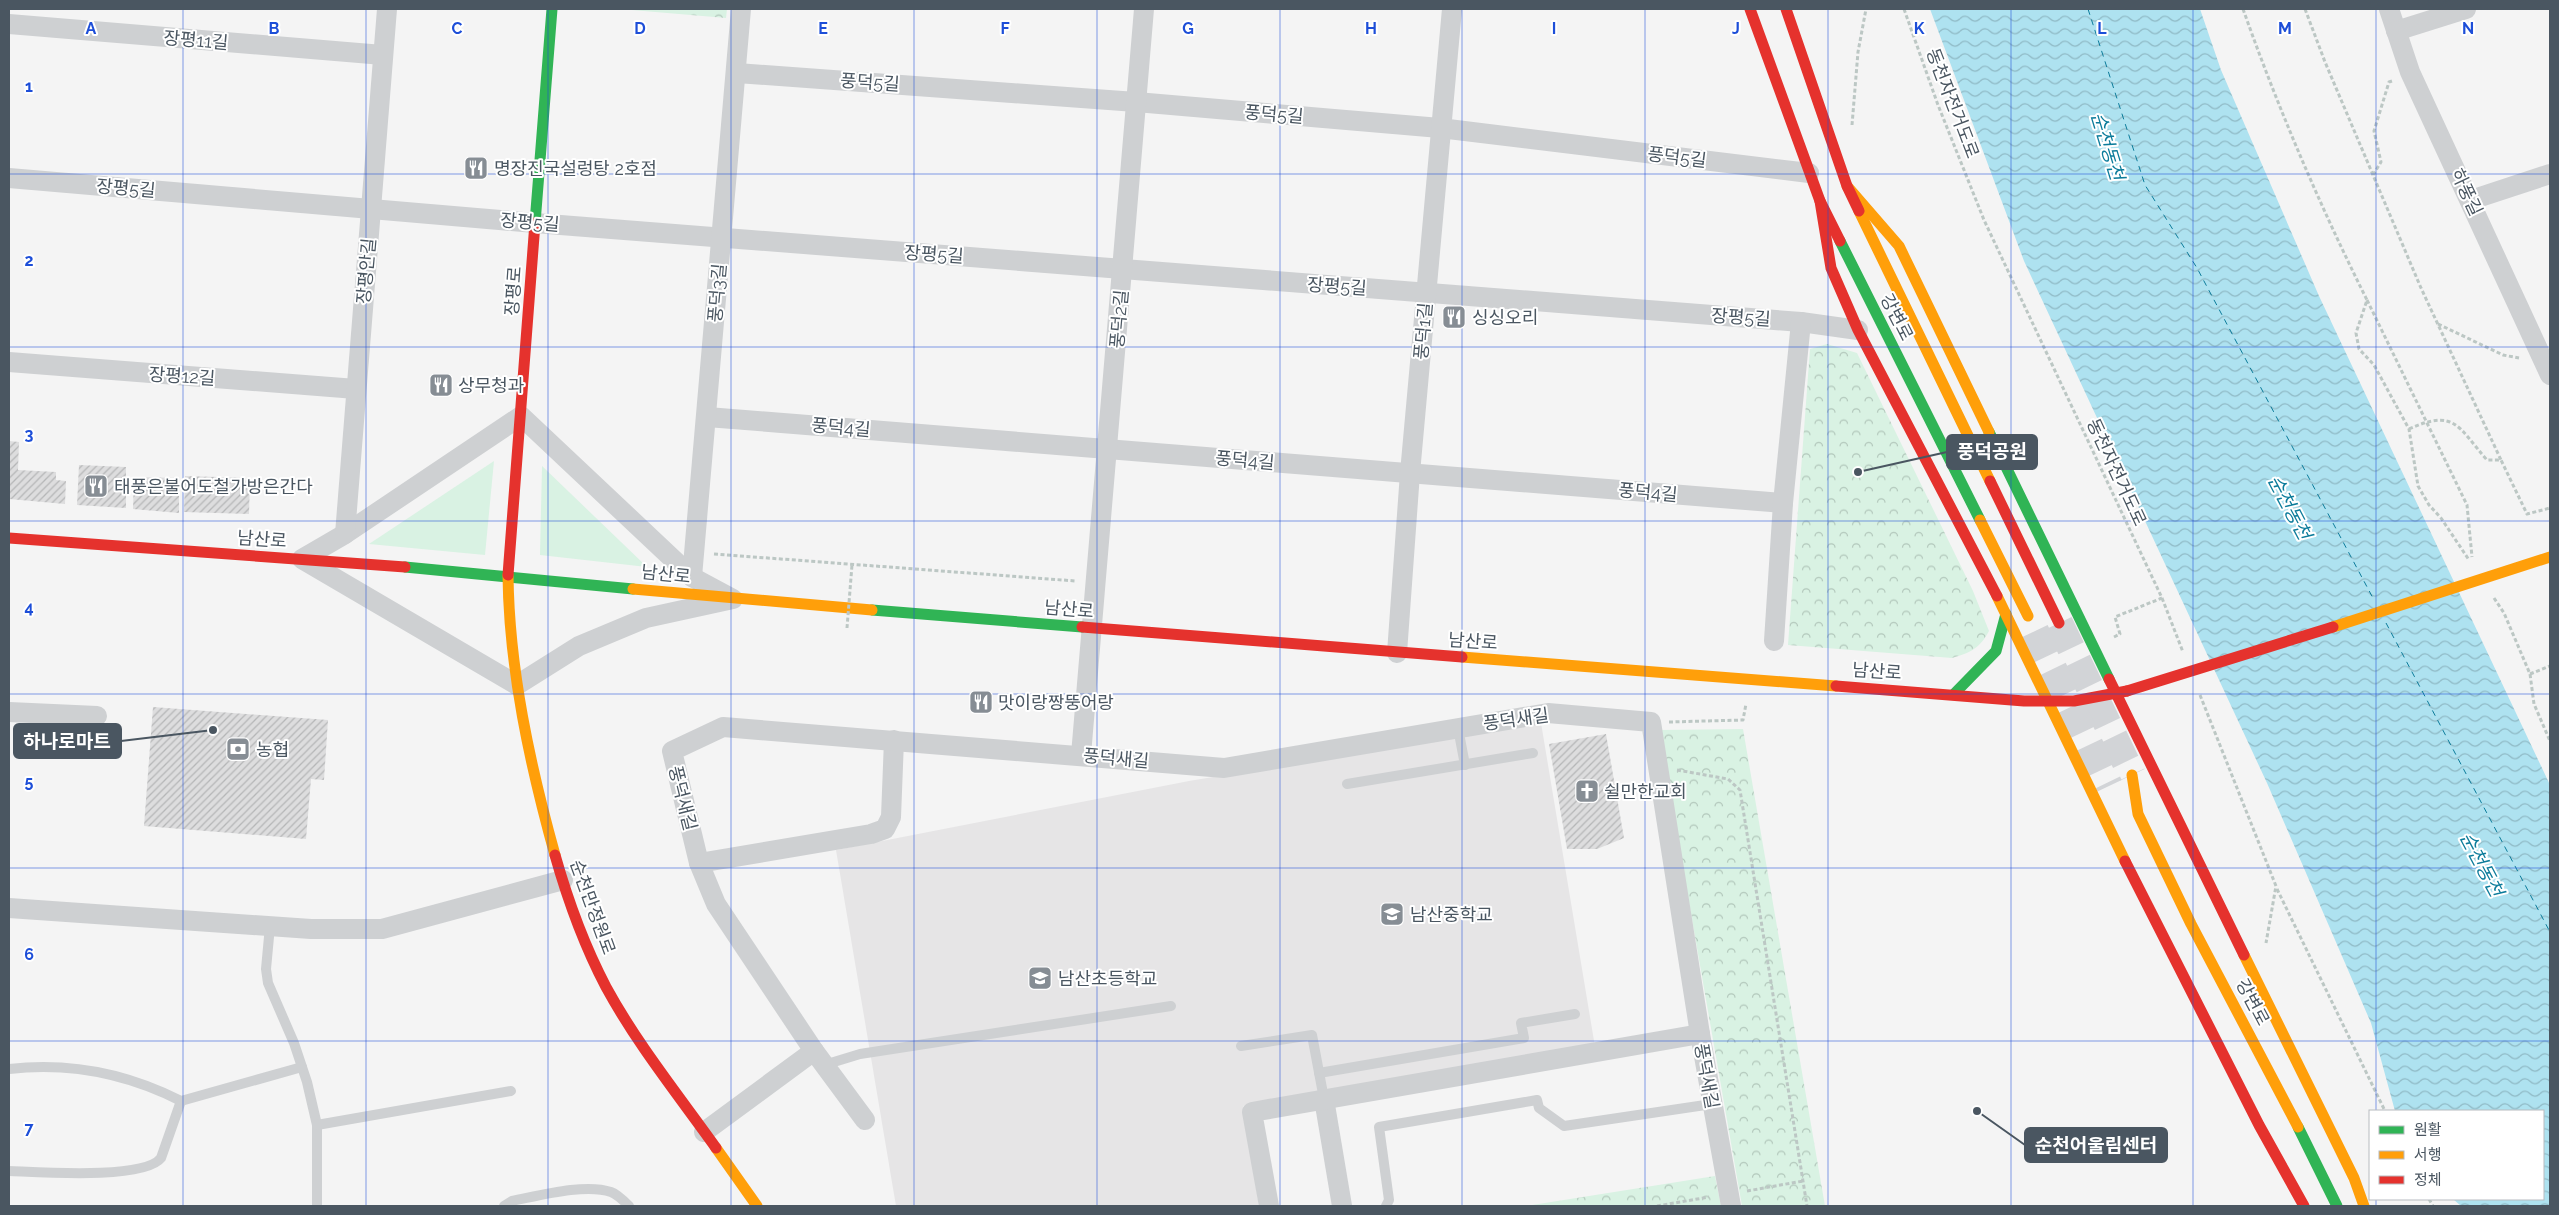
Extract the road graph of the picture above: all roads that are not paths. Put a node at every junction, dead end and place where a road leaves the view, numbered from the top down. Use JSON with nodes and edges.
{"nodes":[{"id":1,"x":387,"y":9,"type":"edge"},
{"id":2,"x":552,"y":9,"type":"edge"},
{"id":3,"x":741,"y":9,"type":"edge"},
{"id":4,"x":1144,"y":9,"type":"edge"},
{"id":5,"x":1452,"y":9,"type":"edge"},
{"id":6,"x":1750,"y":9,"type":"edge"},
{"id":7,"x":1786,"y":9,"type":"edge"},
{"id":8,"x":2389,"y":9,"type":"edge"},
{"id":9,"x":2466,"y":9,"type":"edge"},
{"id":10,"x":9,"y":24,"type":"edge"},
{"id":11,"x":2396,"y":31,"type":"junction"},
{"id":12,"x":383,"y":55,"type":"junction"},
{"id":13,"x":737,"y":73,"type":"junction"},
{"id":14,"x":1136,"y":102,"type":"junction"},
{"id":15,"x":1440,"y":128,"type":"junction"},
{"id":16,"x":1809,"y":173,"type":"junction"},
{"id":17,"x":2550,"y":174,"type":"edge"},
{"id":18,"x":9,"y":178,"type":"edge"},
{"id":19,"x":1847,"y":186,"type":"junction"},
{"id":20,"x":2471,"y":200,"type":"junction"},
{"id":21,"x":1820,"y":201,"type":"junction"},
{"id":22,"x":371,"y":209,"type":"junction"},
{"id":23,"x":535,"y":223,"type":"junction"},
{"id":24,"x":721,"y":238,"type":"junction"},
{"id":25,"x":1123,"y":269,"type":"junction"},
{"id":26,"x":1426,"y":293,"type":"junction"},
{"id":27,"x":1801,"y":322,"type":"junction"},
{"id":28,"x":1858,"y":330,"type":"junction"},
{"id":29,"x":2546,"y":357,"type":"edge"},
{"id":30,"x":9,"y":362,"type":"edge"},
{"id":31,"x":356,"y":389,"type":"junction"},
{"id":32,"x":521,"y":416,"type":"junction"},
{"id":33,"x":707,"y":417,"type":"junction"},
{"id":34,"x":1108,"y":449,"type":"junction"},
{"id":35,"x":1410,"y":473,"type":"junction"},
{"id":36,"x":1783,"y":502,"type":"junction"},
{"id":37,"x":345,"y":534,"type":"junction"},
{"id":38,"x":9,"y":538,"type":"edge"},
{"id":39,"x":2550,"y":557,"type":"edge"},
{"id":40,"x":302,"y":559,"type":"junction"},
{"id":41,"x":508,"y":576,"type":"junction"},
{"id":42,"x":692,"y":577,"type":"junction"},
{"id":43,"x":733,"y":599,"type":"junction"},
{"id":44,"x":2006,"y":614,"type":"junction"},
{"id":45,"x":2059,"y":623,"type":"tunnel mouth"},
{"id":46,"x":1093,"y":628,"type":"junction"},
{"id":47,"x":2035,"y":631,"type":"tunnel mouth"},
{"id":48,"x":1774,"y":641,"type":"dead end"},
{"id":49,"x":1397,"y":653,"type":"junction"},
{"id":50,"x":517,"y":684,"type":"junction"},
{"id":51,"x":2121,"y":692,"type":"junction"},
{"id":52,"x":1954,"y":694,"type":"junction"},
{"id":53,"x":2049,"y":701,"type":"junction"},
{"id":54,"x":9,"y":712,"type":"edge"},
{"id":55,"x":97,"y":716,"type":"dead end"},
{"id":56,"x":1458,"y":728,"type":"junction"},
{"id":57,"x":894,"y":740,"type":"junction"},
{"id":58,"x":1533,"y":753,"type":"dead end"},
{"id":59,"x":1081,"y":755,"type":"junction"},
{"id":60,"x":1465,"y":764,"type":"junction"},
{"id":61,"x":2132,"y":776,"type":"tunnel mouth"},
{"id":62,"x":1346,"y":784,"type":"dead end"},
{"id":63,"x":2124,"y":800,"type":"dead end"},
{"id":64,"x":2138,"y":814,"type":"junction"},
{"id":65,"x":699,"y":863,"type":"junction"},
{"id":66,"x":563,"y":880,"type":"junction"},
{"id":67,"x":9,"y":908,"type":"edge"},
{"id":68,"x":270,"y":926,"type":"junction"},
{"id":69,"x":1171,"y":1006,"type":"dead end"},
{"id":70,"x":1575,"y":1014,"type":"dead end"},
{"id":71,"x":1700,"y":1034,"type":"junction"},
{"id":72,"x":1242,"y":1046,"type":"dead end"},
{"id":73,"x":819,"y":1058,"type":"junction"},
{"id":74,"x":302,"y":1067,"type":"junction"},
{"id":75,"x":9,"y":1069,"type":"edge"},
{"id":76,"x":1319,"y":1073,"type":"junction"},
{"id":77,"x":511,"y":1091,"type":"dead end"},
{"id":78,"x":1324,"y":1099,"type":"junction"},
{"id":79,"x":181,"y":1101,"type":"junction"},
{"id":80,"x":1712,"y":1104,"type":"junction"},
{"id":81,"x":865,"y":1120,"type":"dead end"},
{"id":82,"x":317,"y":1125,"type":"junction"},
{"id":83,"x":704,"y":1132,"type":"junction"},
{"id":84,"x":9,"y":1171,"type":"edge"},
{"id":85,"x":317,"y":1206,"type":"edge"},
{"id":86,"x":504,"y":1206,"type":"edge"},
{"id":87,"x":629,"y":1206,"type":"edge"},
{"id":88,"x":757,"y":1206,"type":"edge"},
{"id":89,"x":1268,"y":1206,"type":"edge"},
{"id":90,"x":1342,"y":1206,"type":"edge"},
{"id":91,"x":1386,"y":1206,"type":"edge"},
{"id":92,"x":1731,"y":1206,"type":"edge"},
{"id":93,"x":2304,"y":1206,"type":"edge"},
{"id":94,"x":2336,"y":1206,"type":"edge"},
{"id":95,"x":2364,"y":1206,"type":"edge"}],
"edges":[{"from":1,"to":12,"type":"street","name":"장평안길"},
{"from":2,"to":23,"type":"main road","name":"장평로"},
{"from":3,"to":13,"type":"street","name":"풍덕3길"},
{"from":4,"to":14,"type":"street","name":"풍덕2길"},
{"from":5,"to":15,"type":"street","name":"풍덕1길"},
{"from":6,"to":16,"type":"main road","name":"강변로"},
{"from":7,"to":19,"type":"main road","name":"강변로"},
{"from":8,"to":11,"type":"street","name":"하풍길"},
{"from":9,"to":11,"type":"street"},
{"from":10,"to":12,"type":"street","name":"장평11길"},
{"from":11,"to":20,"type":"street","name":"하풍길"},
{"from":12,"to":22,"type":"street","name":"장평안길"},
{"from":13,"to":14,"type":"street","name":"풍덕5길"},
{"from":13,"to":24,"type":"street","name":"풍덕3길"},
{"from":14,"to":15,"type":"street","name":"풍덕5길"},
{"from":14,"to":25,"type":"street","name":"풍덕2길"},
{"from":15,"to":16,"type":"street","name":"풍덕5길"},
{"from":15,"to":26,"type":"street","name":"풍덕1길"},
{"from":16,"to":21,"type":"main road","name":"강변로"},
{"from":17,"to":20,"type":"street"},
{"from":18,"to":22,"type":"street","name":"장평5길"},
{"from":19,"to":45,"type":"main road","name":"강변로"},
{"from":19,"to":51,"type":"main road"},
{"from":20,"to":29,"type":"street","name":"하풍길"},
{"from":21,"to":28,"type":"main road"},
{"from":21,"to":47,"type":"main road","name":"강변로"},
{"from":22,"to":23,"type":"street","name":"장평5길"},
{"from":22,"to":31,"type":"street","name":"장평안길"},
{"from":23,"to":24,"type":"street","name":"장평5길"},
{"from":23,"to":32,"type":"main road","name":"장평로"},
{"from":24,"to":25,"type":"street","name":"장평5길"},
{"from":24,"to":33,"type":"street","name":"풍덕3길"},
{"from":25,"to":26,"type":"street","name":"장평5길"},
{"from":25,"to":34,"type":"street","name":"풍덕2길"},
{"from":26,"to":27,"type":"street","name":"장평5길"},
{"from":26,"to":35,"type":"street","name":"풍덕1길"},
{"from":27,"to":28,"type":"street","name":"장평5길"},
{"from":27,"to":36,"type":"street"},
{"from":28,"to":44,"type":"main road"},
{"from":30,"to":31,"type":"street","name":"장평12길"},
{"from":31,"to":37,"type":"street","name":"장평안길"},
{"from":32,"to":37,"type":"street"},
{"from":32,"to":41,"type":"main road","name":"장평로"},
{"from":32,"to":42,"type":"street"},
{"from":33,"to":34,"type":"street","name":"풍덕4길"},
{"from":33,"to":42,"type":"street","name":"풍덕3길"},
{"from":34,"to":35,"type":"street","name":"풍덕4길"},
{"from":34,"to":46,"type":"street","name":"풍덕2길"},
{"from":35,"to":36,"type":"street","name":"풍덕4길"},
{"from":35,"to":49,"type":"street","name":"풍덕1길"},
{"from":36,"to":48,"type":"street"},
{"from":37,"to":40,"type":"street"},
{"from":38,"to":40,"type":"main road","name":"남산로"},
{"from":39,"to":51,"type":"main road","name":"남산로","bridge":true},
{"from":40,"to":41,"type":"main road","name":"남산로"},
{"from":40,"to":50,"type":"street"},
{"from":41,"to":43,"type":"main road","name":"남산로"},
{"from":41,"to":50,"type":"main road","name":"순천만정원로"},
{"from":42,"to":43,"type":"street"},
{"from":43,"to":46,"type":"main road","name":"남산로"},
{"from":43,"to":50,"type":"street"},
{"from":44,"to":52,"type":"main road"},
{"from":44,"to":53,"type":"main road"},
{"from":46,"to":49,"type":"main road","name":"남산로"},
{"from":46,"to":59,"type":"street","name":"풍덕2길"},
{"from":49,"to":52,"type":"main road","name":"남산로"},
{"from":50,"to":66,"type":"main road","name":"순천만정원로"},
{"from":51,"to":53,"type":"main road","name":"남산로"},
{"from":51,"to":95,"type":"main road"},
{"from":52,"to":53,"type":"main road","name":"남산로"},
{"from":53,"to":93,"type":"main road"},
{"from":54,"to":55,"type":"street"},
{"from":56,"to":59,"type":"street","name":"풍덕새길"},
{"from":56,"to":60,"type":"lane"},
{"from":56,"to":71,"type":"street","name":"풍덕새길"},
{"from":57,"to":59,"type":"street","name":"풍덕새길"},
{"from":57,"to":65,"type":"street"},
{"from":57,"to":65,"type":"street","name":"풍덕새길"},
{"from":58,"to":60,"type":"lane"},
{"from":60,"to":62,"type":"lane"},
{"from":61,"to":64,"type":"main road","name":"강변로"},
{"from":63,"to":64,"type":"main road","name":"강변로"},
{"from":64,"to":94,"type":"main road","name":"강변로"},
{"from":65,"to":73,"type":"street","name":"풍덕새길"},
{"from":66,"to":68,"type":"street"},
{"from":66,"to":83,"type":"main road","name":"순천만정원로"},
{"from":67,"to":68,"type":"street"},
{"from":68,"to":74,"type":"lane"},
{"from":69,"to":73,"type":"lane"},
{"from":70,"to":76,"type":"lane"},
{"from":71,"to":78,"type":"street"},
{"from":71,"to":80,"type":"street","name":"풍덕새길"},
{"from":72,"to":76,"type":"lane"},
{"from":73,"to":81,"type":"street","name":"풍덕새길"},
{"from":73,"to":83,"type":"street"},
{"from":74,"to":79,"type":"lane"},
{"from":74,"to":82,"type":"lane"},
{"from":75,"to":79,"type":"lane"},
{"from":76,"to":78,"type":"lane"},
{"from":77,"to":82,"type":"lane"},
{"from":78,"to":89,"type":"street"},
{"from":78,"to":90,"type":"street"},
{"from":79,"to":84,"type":"lane"},
{"from":80,"to":91,"type":"lane"},
{"from":80,"to":92,"type":"street","name":"풍덕새길"},
{"from":82,"to":85,"type":"lane"},
{"from":83,"to":88,"type":"main road","name":"순천만정원로"},
{"from":86,"to":87,"type":"lane"}]}
